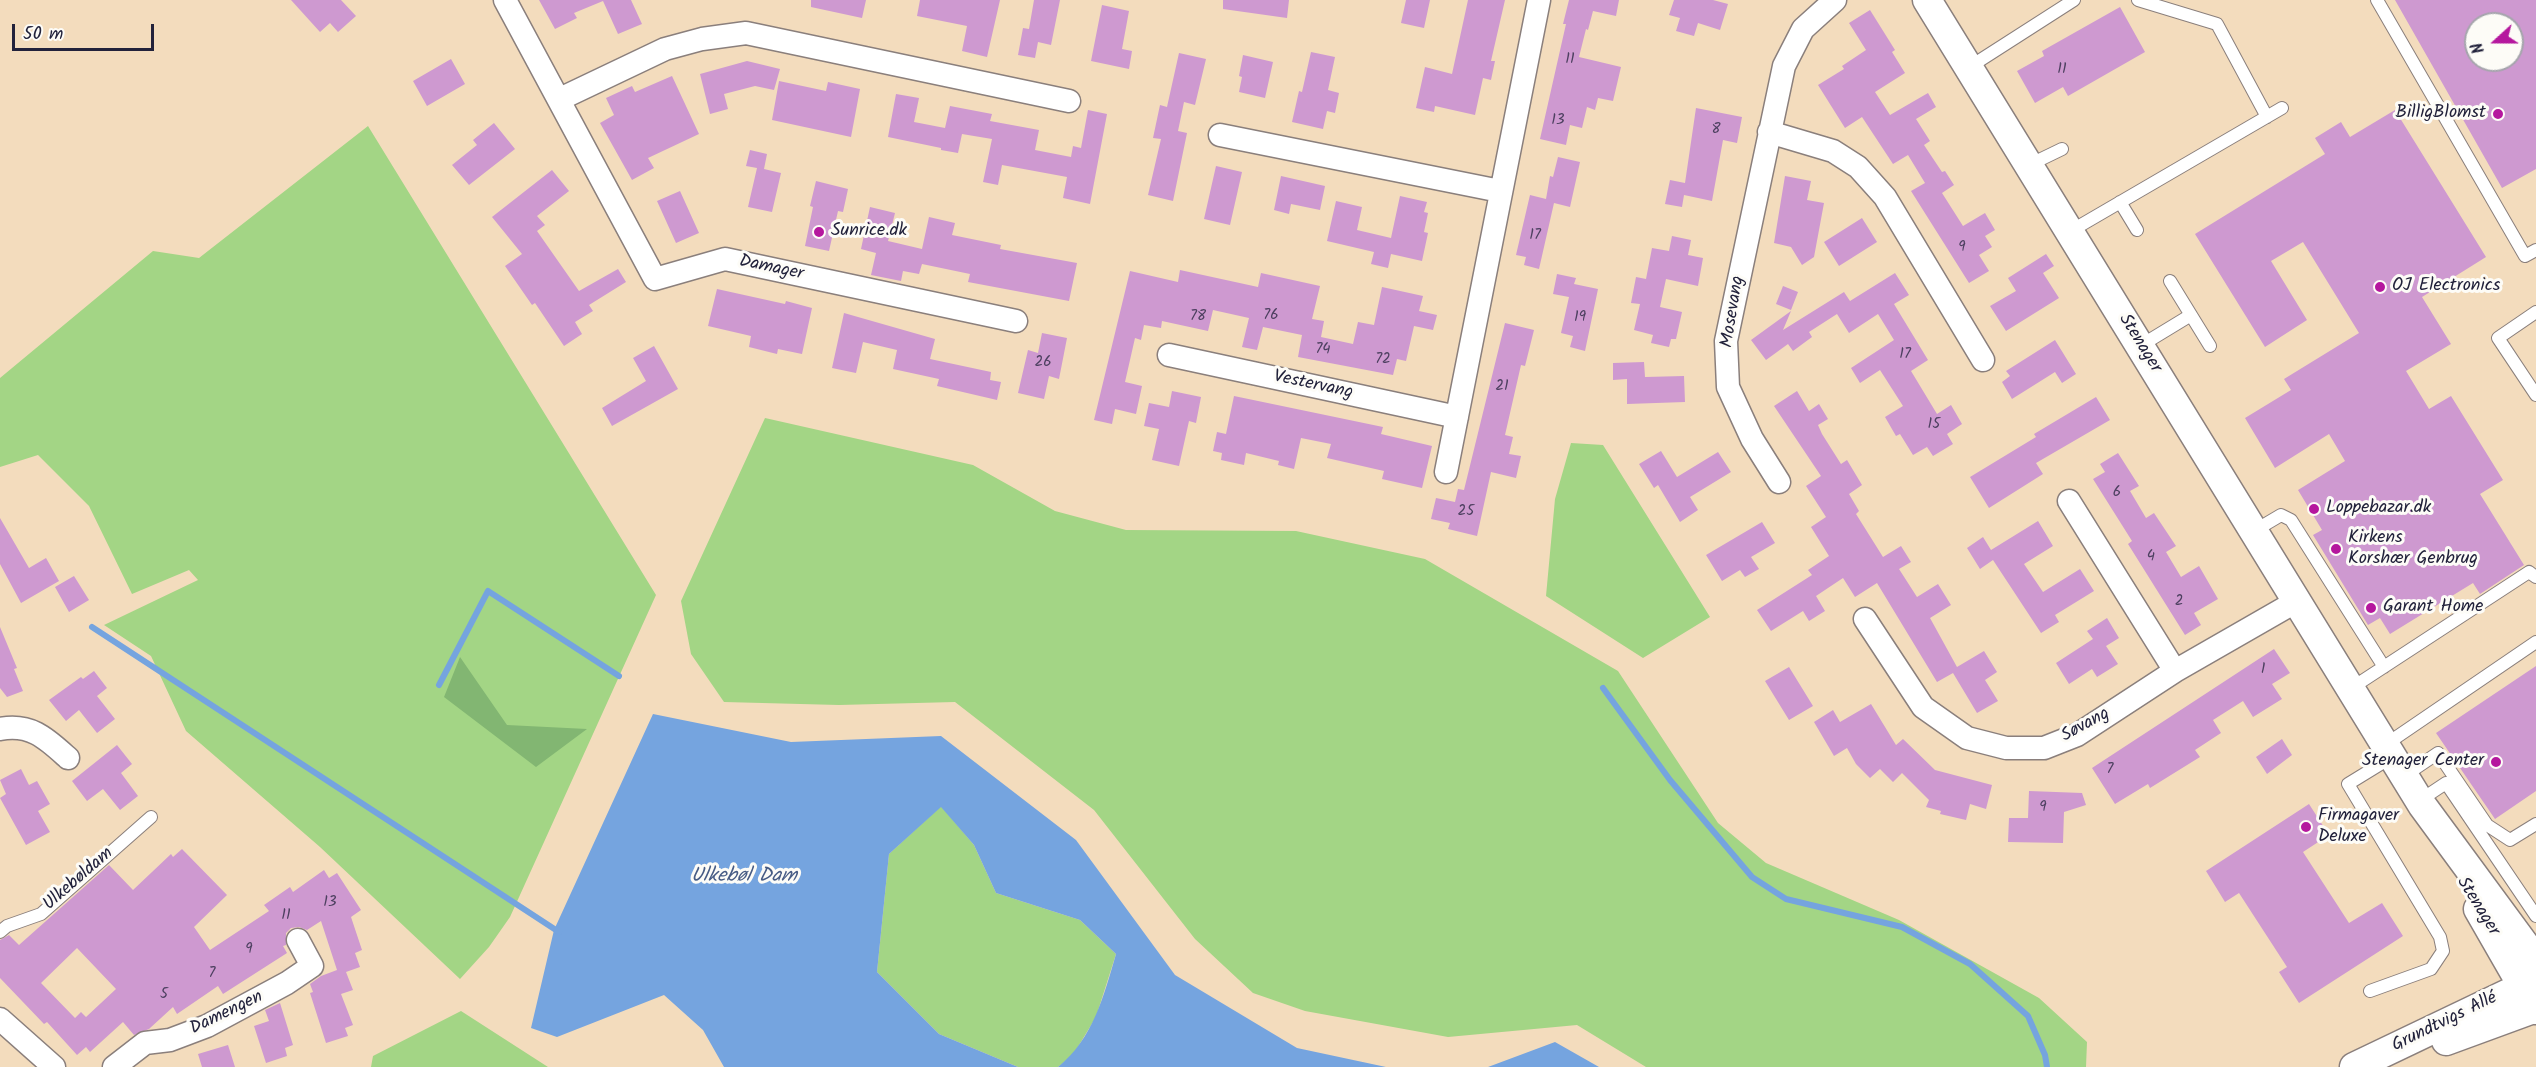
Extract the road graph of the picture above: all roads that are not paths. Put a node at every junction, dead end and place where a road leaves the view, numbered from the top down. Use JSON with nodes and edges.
{"nodes":[{"id":1,"x":505,"y":0,"type":"edge"},
{"id":2,"x":1539,"y":0,"type":"edge"},
{"id":3,"x":1835,"y":0,"type":"edge"},
{"id":4,"x":1927,"y":0,"type":"edge"},
{"id":5,"x":2074,"y":0,"type":"edge"},
{"id":6,"x":2138,"y":0,"type":"edge"},
{"id":7,"x":2377,"y":0,"type":"edge"},
{"id":8,"x":1968,"y":68,"type":"junction"},
{"id":9,"x":560,"y":99,"type":"junction"},
{"id":10,"x":1069,"y":101,"type":"dead end"},
{"id":11,"x":2282,"y":108,"type":"dead end"},
{"id":12,"x":2267,"y":117,"type":"junction"},
{"id":13,"x":1769,"y":132,"type":"junction"},
{"id":14,"x":1220,"y":135,"type":"dead end"},
{"id":15,"x":2062,"y":148,"type":"dead end"},
{"id":16,"x":2029,"y":165,"type":"junction"},
{"id":17,"x":1500,"y":191,"type":"junction"},
{"id":18,"x":2120,"y":202,"type":"junction"},
{"id":19,"x":2137,"y":230,"type":"dead end"},
{"id":20,"x":2069,"y":232,"type":"junction"},
{"id":21,"x":2536,"y":250,"type":"edge"},
{"id":22,"x":2170,"y":281,"type":"dead end"},
{"id":23,"x":2536,"y":312,"type":"edge"},
{"id":24,"x":2190,"y":315,"type":"junction"},
{"id":25,"x":1016,"y":321,"type":"dead end"},
{"id":26,"x":2140,"y":346,"type":"junction"},
{"id":27,"x":2210,"y":346,"type":"dead end"},
{"id":28,"x":1169,"y":355,"type":"dead end"},
{"id":29,"x":1983,"y":360,"type":"dead end"},
{"id":30,"x":2536,"y":395,"type":"edge"},
{"id":31,"x":1456,"y":417,"type":"junction"},
{"id":32,"x":1446,"y":472,"type":"dead end"},
{"id":33,"x":1779,"y":482,"type":"dead end"},
{"id":34,"x":2069,"y":501,"type":"dead end"},
{"id":35,"x":2254,"y":531,"type":"junction"},
{"id":36,"x":2533,"y":575,"type":"edge"},
{"id":37,"x":2297,"y":601,"type":"junction"},
{"id":38,"x":1865,"y":620,"type":"dead end"},
{"id":39,"x":2536,"y":642,"type":"edge"},
{"id":40,"x":2384,"y":667,"type":"junction"},
{"id":41,"x":2175,"y":671,"type":"junction"},
{"id":42,"x":2350,"y":689,"type":"junction"},
{"id":43,"x":0,"y":729,"type":"edge"},
{"id":44,"x":68,"y":758,"type":"dead end"},
{"id":45,"x":2394,"y":759,"type":"junction"},
{"id":46,"x":2421,"y":803,"type":"junction"},
{"id":47,"x":151,"y":817,"type":"dead end"},
{"id":48,"x":2536,"y":824,"type":"edge"},
{"id":49,"x":2536,"y":916,"type":"edge"},
{"id":50,"x":0,"y":932,"type":"edge"},
{"id":51,"x":298,"y":940,"type":"dead end"},
{"id":52,"x":2370,"y":991,"type":"dead end"},
{"id":53,"x":2534,"y":993,"type":"edge"},
{"id":54,"x":0,"y":1020,"type":"edge"},
{"id":55,"x":54,"y":1067,"type":"edge"},
{"id":56,"x":114,"y":1067,"type":"edge"},
{"id":57,"x":2354,"y":1067,"type":"edge"},
{"id":58,"x":2374,"y":1067,"type":"edge"}],
"edges":[{"from":1,"to":9,"type":"street","name":"Damager"},
{"from":2,"to":17,"type":"street"},
{"from":3,"to":13,"type":"street","name":"Mosevang"},
{"from":4,"to":8,"type":"street","name":"Stenager"},
{"from":5,"to":8,"type":"lane"},
{"from":6,"to":12,"type":"lane"},
{"from":7,"to":21,"type":"lane"},
{"from":8,"to":16,"type":"street","name":"Stenager"},
{"from":9,"to":10,"type":"street"},
{"from":9,"to":25,"type":"street","name":"Damager"},
{"from":11,"to":12,"type":"lane"},
{"from":12,"to":18,"type":"lane"},
{"from":13,"to":29,"type":"street"},
{"from":13,"to":33,"type":"street","name":"Mosevang"},
{"from":14,"to":17,"type":"street"},
{"from":15,"to":16,"type":"lane"},
{"from":16,"to":20,"type":"street","name":"Stenager"},
{"from":17,"to":31,"type":"street"},
{"from":18,"to":19,"type":"lane"},
{"from":18,"to":20,"type":"lane"},
{"from":20,"to":26,"type":"street","name":"Stenager"},
{"from":22,"to":24,"type":"lane"},
{"from":23,"to":30,"type":"lane"},
{"from":24,"to":26,"type":"lane"},
{"from":24,"to":27,"type":"lane"},
{"from":26,"to":35,"type":"street","name":"Stenager"},
{"from":28,"to":31,"type":"street","name":"Vestervang"},
{"from":31,"to":32,"type":"street"},
{"from":34,"to":41,"type":"street"},
{"from":35,"to":37,"type":"street","name":"Stenager"},
{"from":35,"to":40,"type":"lane"},
{"from":36,"to":40,"type":"lane"},
{"from":37,"to":41,"type":"street","name":"Søvang"},
{"from":37,"to":42,"type":"street","name":"Stenager"},
{"from":38,"to":41,"type":"street","name":"Søvang"},
{"from":39,"to":45,"type":"lane"},
{"from":40,"to":42,"type":"lane"},
{"from":42,"to":45,"type":"street","name":"Stenager"},
{"from":43,"to":44,"type":"street"},
{"from":45,"to":46,"type":"street","name":"Stenager"},
{"from":45,"to":48,"type":"lane"},
{"from":45,"to":52,"type":"lane"},
{"from":46,"to":49,"type":"lane"},
{"from":46,"to":53,"type":"street","name":"Stenager"},
{"from":47,"to":50,"type":"lane","name":"Ulkebøldam"},
{"from":51,"to":56,"type":"street","name":"Damengen"},
{"from":53,"to":57,"type":"street","name":"Grundtvigs Allé"},
{"from":53,"to":58,"type":"street","name":"Grundtvigs Allé"},
{"from":54,"to":55,"type":"street"}]}
